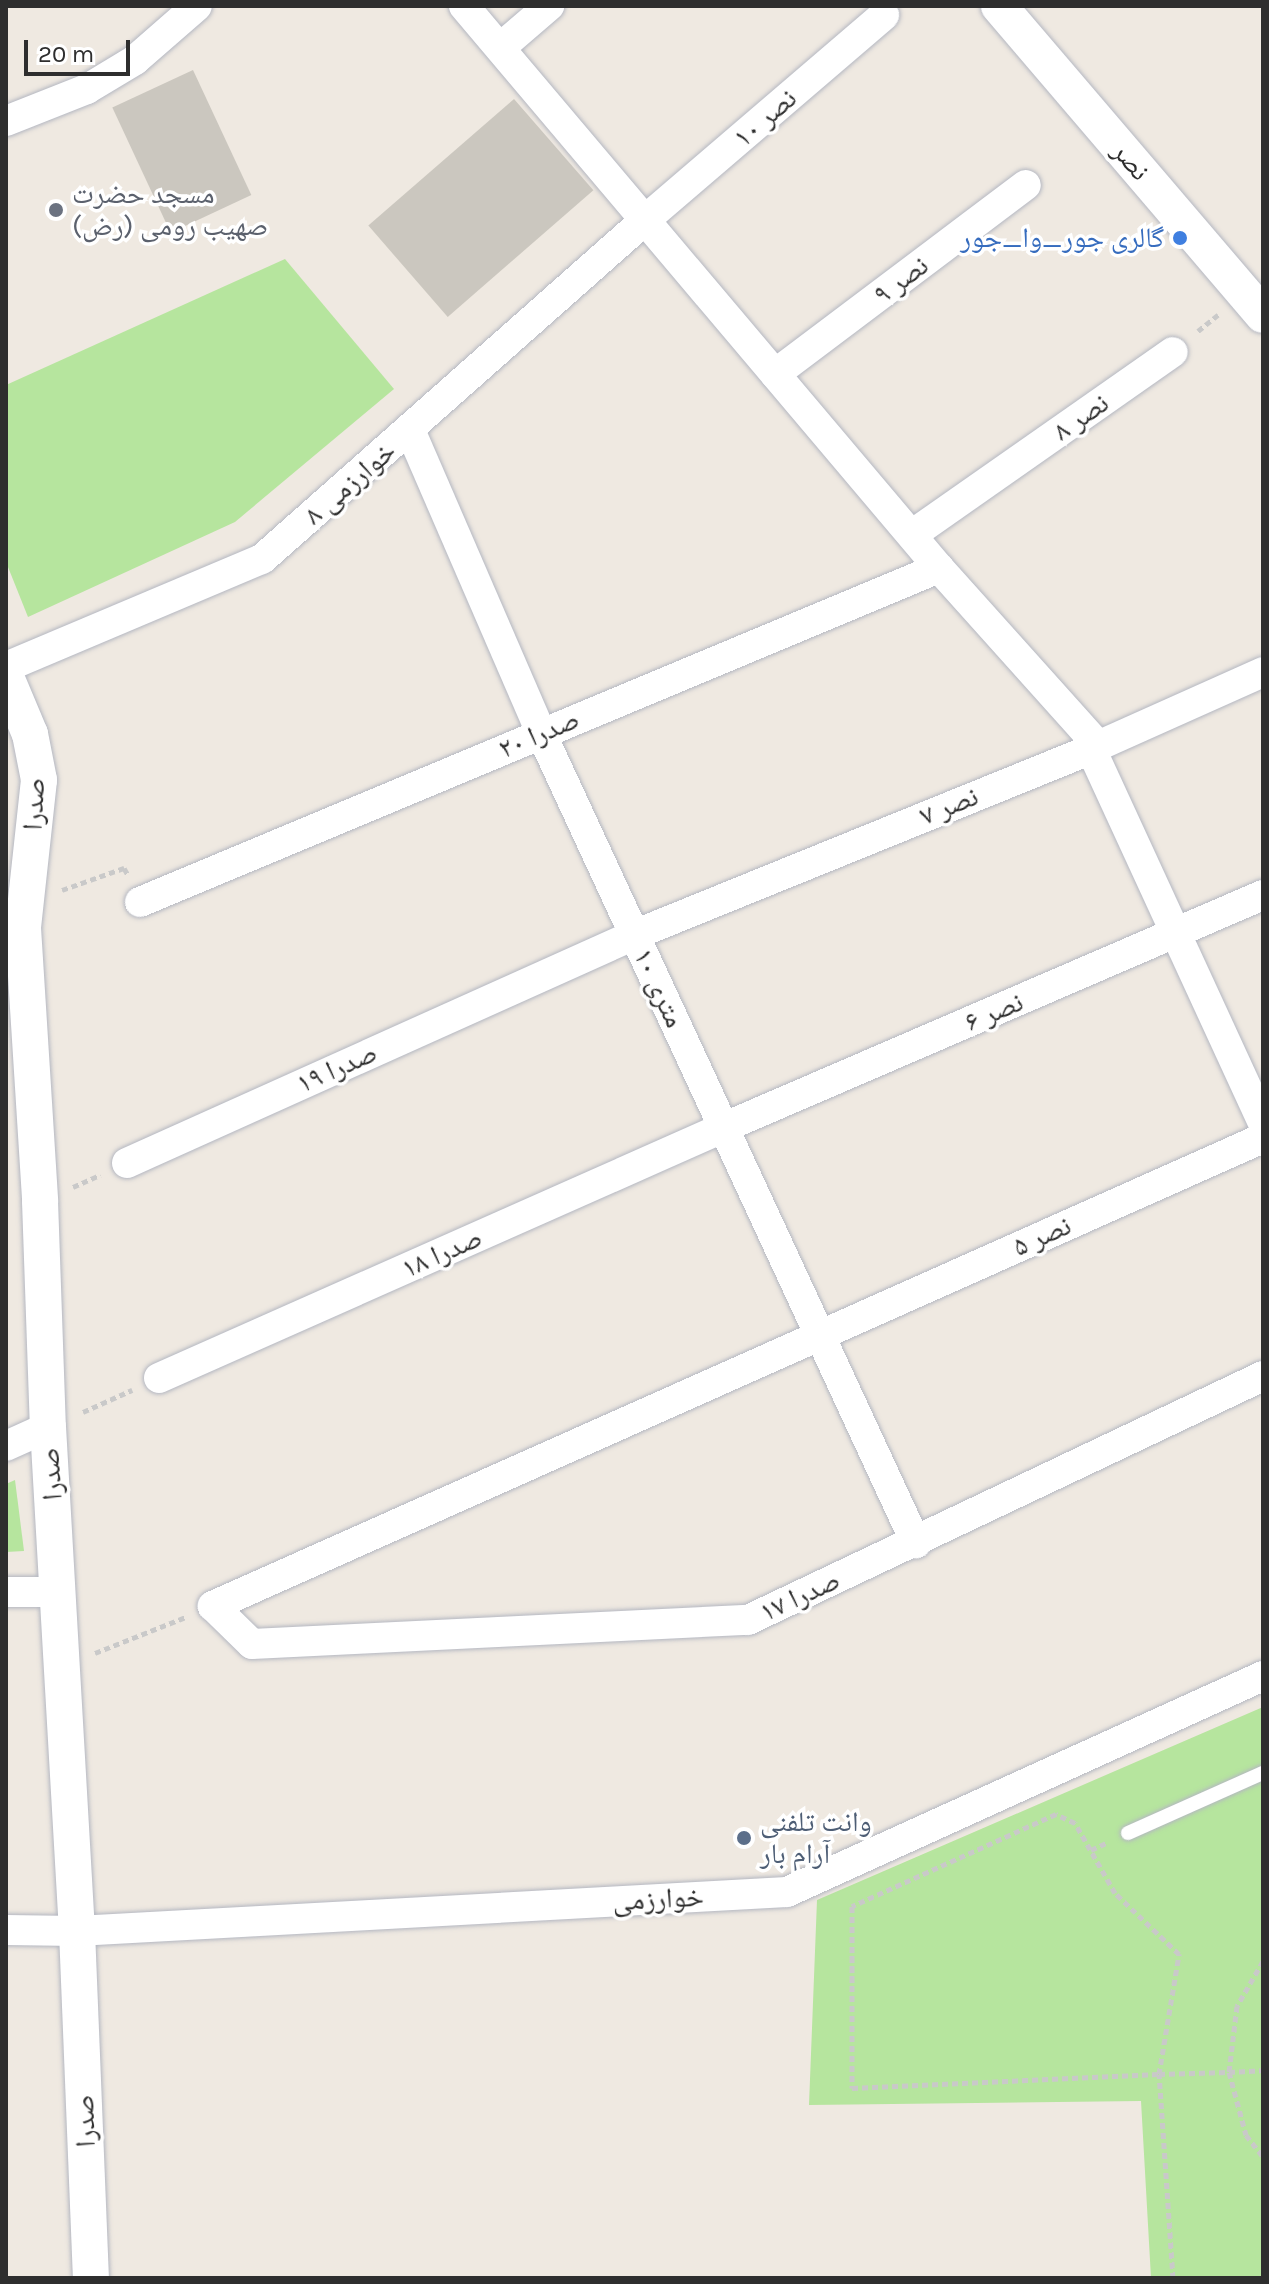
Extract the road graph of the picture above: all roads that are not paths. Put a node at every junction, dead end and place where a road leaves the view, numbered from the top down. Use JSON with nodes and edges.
{"nodes":[{"id":1,"x":197,"y":6,"type":"edge"},
{"id":2,"x":464,"y":6,"type":"edge"},
{"id":3,"x":549,"y":6,"type":"edge"},
{"id":4,"x":1007,"y":8,"type":"edge"},
{"id":5,"x":884,"y":15,"type":"dead end"},
{"id":6,"x":500,"y":48,"type":"junction"},
{"id":7,"x":6,"y":121,"type":"edge"},
{"id":8,"x":1026,"y":185,"type":"dead end"},
{"id":9,"x":645,"y":220,"type":"junction"},
{"id":10,"x":1257,"y":296,"type":"edge"},
{"id":11,"x":1173,"y":352,"type":"road end"},
{"id":12,"x":775,"y":374,"type":"junction"},
{"id":13,"x":410,"y":430,"type":"junction"},
{"id":14,"x":913,"y":534,"type":"junction"},
{"id":15,"x":939,"y":568,"type":"junction"},
{"id":16,"x":6,"y":667,"type":"edge"},
{"id":17,"x":1263,"y":672,"type":"edge"},
{"id":18,"x":6,"y":677,"type":"edge"},
{"id":19,"x":541,"y":733,"type":"junction"},
{"id":20,"x":1091,"y":749,"type":"junction"},
{"id":21,"x":1263,"y":895,"type":"edge"},
{"id":22,"x":140,"y":902,"type":"road end"},
{"id":23,"x":18,"y":920,"type":"edge"},
{"id":24,"x":634,"y":935,"type":"junction"},
{"id":25,"x":1176,"y":935,"type":"junction"},
{"id":26,"x":1263,"y":1123,"type":"edge"},
{"id":27,"x":725,"y":1127,"type":"junction"},
{"id":28,"x":1263,"y":1138,"type":"edge"},
{"id":29,"x":127,"y":1163,"type":"road end"},
{"id":30,"x":821,"y":1333,"type":"junction"},
{"id":31,"x":1263,"y":1376,"type":"edge"},
{"id":32,"x":159,"y":1378,"type":"road end"},
{"id":33,"x":48,"y":1427,"type":"junction"},
{"id":34,"x":6,"y":1446,"type":"edge"},
{"id":35,"x":916,"y":1543,"type":"junction"},
{"id":36,"x":6,"y":1592,"type":"edge"},
{"id":37,"x":59,"y":1592,"type":"junction"},
{"id":38,"x":213,"y":1606,"type":"joint"},
{"id":39,"x":1263,"y":1676,"type":"edge"},
{"id":40,"x":1263,"y":1773,"type":"edge"},
{"id":41,"x":1128,"y":1833,"type":"dead end"},
{"id":42,"x":6,"y":1930,"type":"edge"},
{"id":43,"x":77,"y":1931,"type":"junction"},
{"id":44,"x":91,"y":2278,"type":"edge"}],
"edges":[{"from":1,"to":7,"type":"street"},
{"from":2,"to":6,"type":"street"},
{"from":3,"to":6,"type":"street"},
{"from":4,"to":10,"type":"street","name":"نصر"},
{"from":5,"to":9,"type":"street","name":"نصر ۱۰"},
{"from":6,"to":9,"type":"street"},
{"from":8,"to":12,"type":"street","name":"نصر ۹"},
{"from":9,"to":12,"type":"street"},
{"from":9,"to":13,"type":"street","name":"خوارزمی ۸"},
{"from":11,"to":14,"type":"street","name":"نصر ۸"},
{"from":12,"to":14,"type":"street"},
{"from":13,"to":16,"type":"street","name":"خوارزمی ۸"},
{"from":13,"to":19,"type":"street","name":"۱۰ متری"},
{"from":14,"to":15,"type":"street"},
{"from":15,"to":19,"type":"street","name":"صدرا ۲۰"},
{"from":15,"to":20,"type":"street"},
{"from":17,"to":20,"type":"street","name":"نصر ۷"},
{"from":18,"to":23,"type":"street","name":"صدرا"},
{"from":19,"to":22,"type":"street","name":"صدرا ۲۰"},
{"from":19,"to":24,"type":"street","name":"۱۰ متری"},
{"from":20,"to":24,"type":"street","name":"نصر ۷"},
{"from":20,"to":25,"type":"street"},
{"from":21,"to":25,"type":"street","name":"نصر ۶"},
{"from":23,"to":33,"type":"street","name":"صدرا"},
{"from":24,"to":27,"type":"street","name":"۱۰ متری"},
{"from":24,"to":29,"type":"street","name":"صدرا ۱۹"},
{"from":25,"to":26,"type":"street"},
{"from":25,"to":27,"type":"street","name":"نصر ۶"},
{"from":27,"to":30,"type":"street","name":"۱۰ متری"},
{"from":27,"to":32,"type":"street","name":"صدرا ۱۸"},
{"from":28,"to":30,"type":"street","name":"نصر ۵"},
{"from":30,"to":35,"type":"street","name":"۱۰ متری"},
{"from":30,"to":38,"type":"street","name":"نصر ۵"},
{"from":31,"to":35,"type":"street","name":"صدرا ۱۷"},
{"from":33,"to":34,"type":"street"},
{"from":33,"to":37,"type":"street","name":"صدرا"},
{"from":35,"to":38,"type":"street","name":"صدرا ۱۷"},
{"from":36,"to":37,"type":"street"},
{"from":37,"to":43,"type":"street","name":"صدرا"},
{"from":39,"to":43,"type":"street","name":"خوارزمی"},
{"from":40,"to":41,"type":"lane"},
{"from":42,"to":43,"type":"street","name":"خوارزمی"},
{"from":43,"to":44,"type":"street","name":"صدرا"}]}
